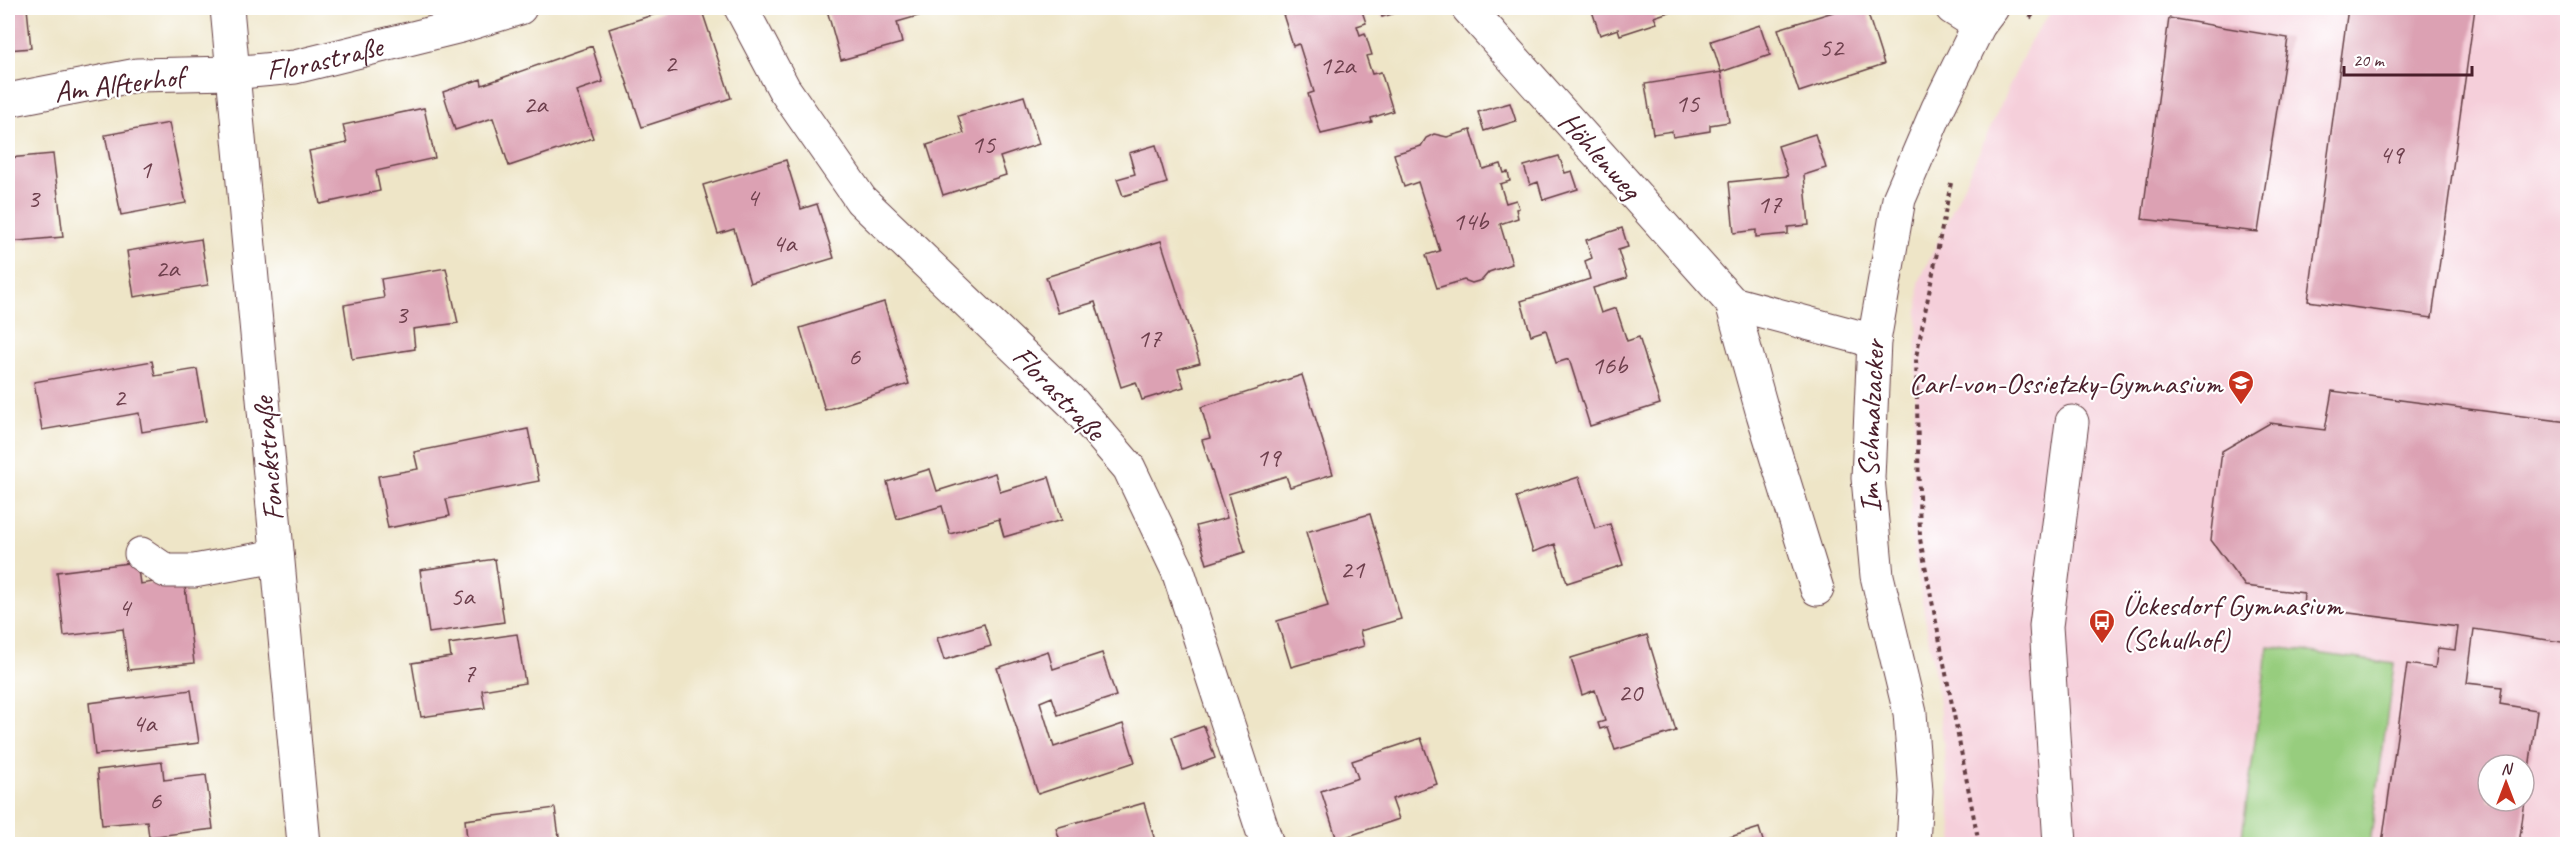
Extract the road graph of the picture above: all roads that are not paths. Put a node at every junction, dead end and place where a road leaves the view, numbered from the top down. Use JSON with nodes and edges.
{"nodes":[{"id":1,"x":227,"y":8,"type":"edge"},
{"id":2,"x":520,"y":8,"type":"edge"},
{"id":3,"x":741,"y":8,"type":"edge"},
{"id":4,"x":1468,"y":8,"type":"edge"},
{"id":5,"x":1952,"y":8,"type":"edge"},
{"id":6,"x":1986,"y":16,"type":"edge"},
{"id":7,"x":231,"y":73,"type":"junction"},
{"id":8,"x":8,"y":100,"type":"edge"},
{"id":9,"x":1732,"y":303,"type":"junction"},
{"id":10,"x":1874,"y":340,"type":"junction"},
{"id":11,"x":2072,"y":422,"type":"dead end"},
{"id":12,"x":141,"y":554,"type":"dead end"},
{"id":13,"x":277,"y":556,"type":"junction"},
{"id":14,"x":1817,"y":589,"type":"dead end"},
{"id":15,"x":304,"y":844,"type":"edge"},
{"id":16,"x":1267,"y":844,"type":"edge"},
{"id":17,"x":1913,"y":844,"type":"edge"},
{"id":18,"x":2060,"y":844,"type":"edge"}],
"edges":[{"from":1,"to":7,"type":"street","name":"Fonckstraße"},
{"from":2,"to":7,"type":"street","name":"Florastraße"},
{"from":3,"to":16,"type":"street","name":"Florastraße"},
{"from":4,"to":9,"type":"street","name":"Höhlenweg"},
{"from":5,"to":6,"type":"street","name":"Im Schmalzacker"},
{"from":6,"to":10,"type":"street","name":"Im Schmalzacker"},
{"from":7,"to":8,"type":"street","name":"Am Alfterhof"},
{"from":7,"to":13,"type":"street","name":"Fonckstraße"},
{"from":9,"to":10,"type":"street"},
{"from":9,"to":14,"type":"street","name":"Höhlenweg"},
{"from":10,"to":17,"type":"street","name":"Im Schmalzacker"},
{"from":11,"to":18,"type":"street"},
{"from":12,"to":13,"type":"street"},
{"from":13,"to":15,"type":"street","name":"Fonckstraße"}]}
